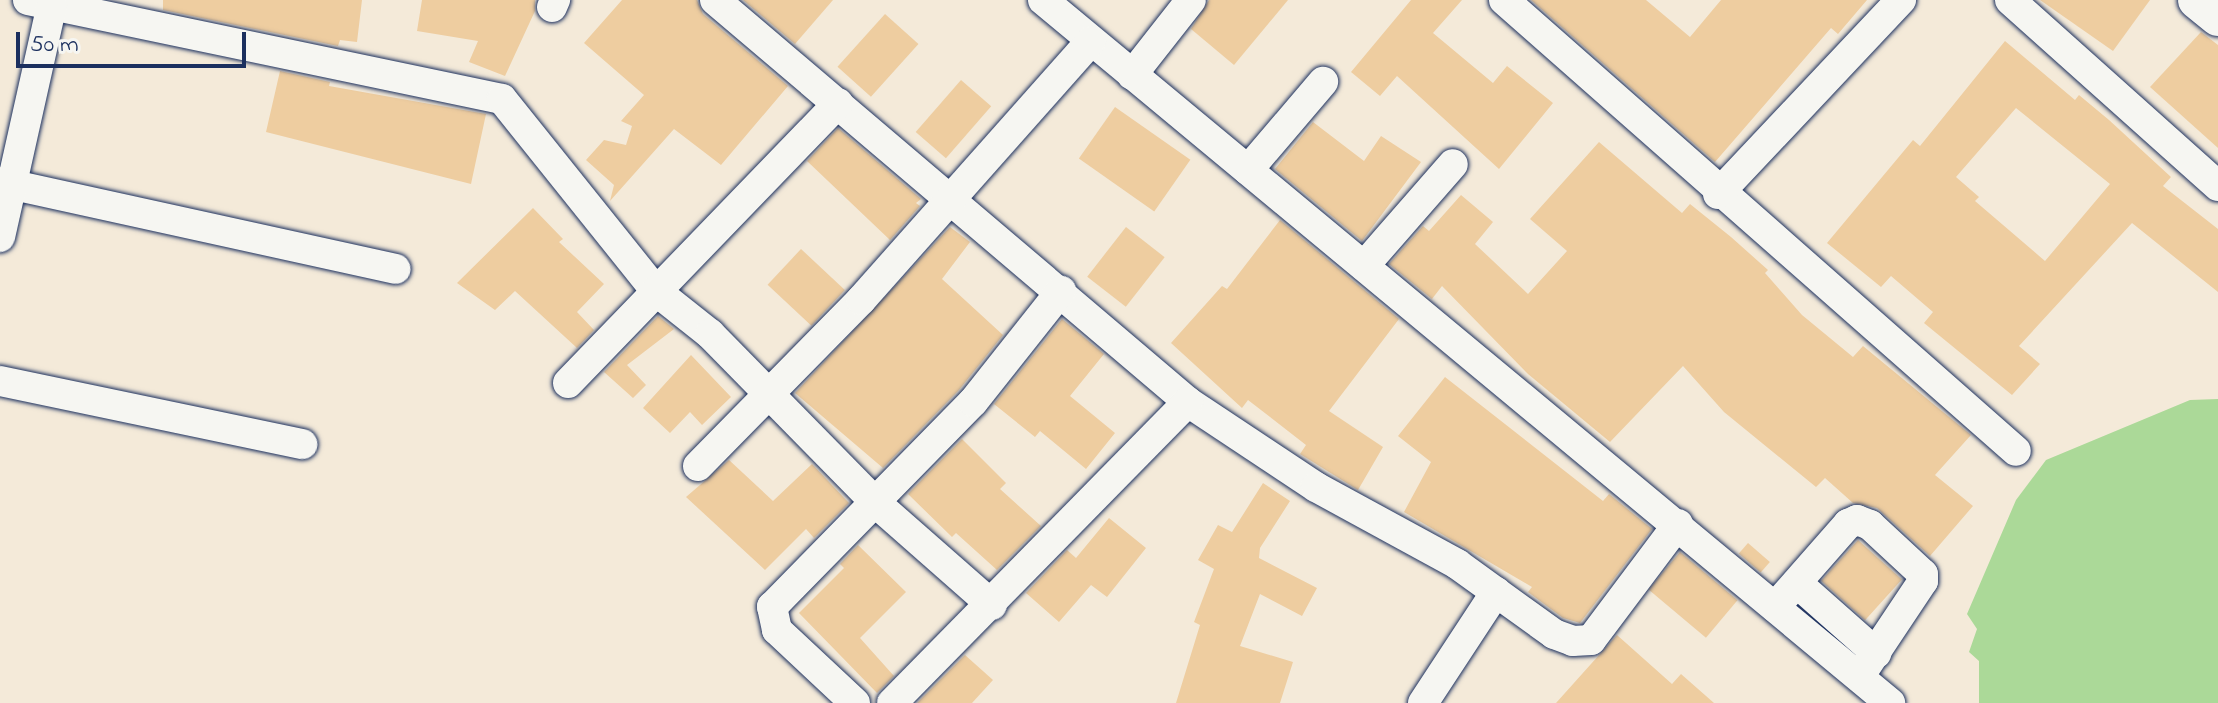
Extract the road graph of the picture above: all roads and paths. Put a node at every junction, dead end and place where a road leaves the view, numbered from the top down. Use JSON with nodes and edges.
{"nodes":[{"id":1,"x":715,"y":0,"type":"edge"},
{"id":2,"x":1043,"y":0,"type":"edge"},
{"id":3,"x":1191,"y":0,"type":"edge"},
{"id":4,"x":1901,"y":0,"type":"edge"},
{"id":5,"x":2010,"y":0,"type":"edge"},
{"id":6,"x":2197,"y":0,"type":"edge"},
{"id":7,"x":40,"y":2,"type":"edge"},
{"id":8,"x":1511,"y":2,"type":"edge"},
{"id":9,"x":2218,"y":17,"type":"edge"},
{"id":10,"x":1091,"y":41,"type":"junction"},
{"id":11,"x":1132,"y":75,"type":"junction"},
{"id":12,"x":1323,"y":82,"type":"dead end"},
{"id":13,"x":838,"y":103,"type":"junction"},
{"id":14,"x":1453,"y":164,"type":"dead end"},
{"id":15,"x":1248,"y":170,"type":"junction"},
{"id":16,"x":5,"y":183,"type":"edge"},
{"id":17,"x":2218,"y":186,"type":"edge"},
{"id":18,"x":1718,"y":194,"type":"junction"},
{"id":19,"x":950,"y":197,"type":"junction"},
{"id":20,"x":0,"y":237,"type":"edge"},
{"id":21,"x":1364,"y":266,"type":"junction"},
{"id":22,"x":396,"y":269,"type":"dead end"},
{"id":23,"x":656,"y":291,"type":"junction"},
{"id":24,"x":1061,"y":291,"type":"junction"},
{"id":25,"x":0,"y":381,"type":"edge"},
{"id":26,"x":568,"y":383,"type":"dead end"},
{"id":27,"x":768,"y":392,"type":"junction"},
{"id":28,"x":1188,"y":402,"type":"junction"},
{"id":29,"x":302,"y":444,"type":"dead end"},
{"id":30,"x":2016,"y":451,"type":"dead end"},
{"id":31,"x":698,"y":466,"type":"dead end"},
{"id":32,"x":877,"y":504,"type":"junction"},
{"id":33,"x":1678,"y":524,"type":"junction"},
{"id":34,"x":1797,"y":583,"type":"junction"},
{"id":35,"x":1496,"y":592,"type":"junction"},
{"id":36,"x":992,"y":605,"type":"junction"},
{"id":37,"x":1775,"y":607,"type":"junction"},
{"id":38,"x":1867,"y":665,"type":"junction"},
{"id":39,"x":855,"y":703,"type":"edge"},
{"id":40,"x":892,"y":703,"type":"edge"},
{"id":41,"x":1423,"y":703,"type":"edge"},
{"id":42,"x":1890,"y":703,"type":"edge"}],
"edges":[{"from":1,"to":13,"type":"street"},
{"from":2,"to":10,"type":"street"},
{"from":3,"to":11,"type":"street"},
{"from":4,"to":18,"type":"street"},
{"from":5,"to":17,"type":"street"},
{"from":6,"to":9,"type":"street"},
{"from":7,"to":16,"type":"street"},
{"from":7,"to":23,"type":"street"},
{"from":8,"to":18,"type":"street"},
{"from":10,"to":11,"type":"street"},
{"from":10,"to":19,"type":"street"},
{"from":11,"to":15,"type":"street"},
{"from":12,"to":15,"type":"street"},
{"from":13,"to":19,"type":"street"},
{"from":13,"to":23,"type":"street"},
{"from":14,"to":21,"type":"street"},
{"from":15,"to":21,"type":"street"},
{"from":16,"to":20,"type":"street"},
{"from":16,"to":22,"type":"street"},
{"from":18,"to":30,"type":"street"},
{"from":19,"to":24,"type":"street"},
{"from":19,"to":27,"type":"street"},
{"from":21,"to":33,"type":"street"},
{"from":23,"to":26,"type":"street"},
{"from":23,"to":27,"type":"street"},
{"from":24,"to":28,"type":"street"},
{"from":24,"to":32,"type":"street"},
{"from":25,"to":29,"type":"street"},
{"from":27,"to":31,"type":"street"},
{"from":27,"to":32,"type":"street"},
{"from":28,"to":35,"type":"street"},
{"from":28,"to":36,"type":"street"},
{"from":32,"to":36,"type":"street"},
{"from":32,"to":39,"type":"street"},
{"from":33,"to":35,"type":"street"},
{"from":33,"to":37,"type":"street"},
{"from":34,"to":37,"type":"street"},
{"from":34,"to":38,"type":"street"},
{"from":34,"to":38,"type":"street"},
{"from":35,"to":41,"type":"street"},
{"from":36,"to":40,"type":"street"},
{"from":37,"to":38,"type":"street"},
{"from":38,"to":42,"type":"street"}]}
